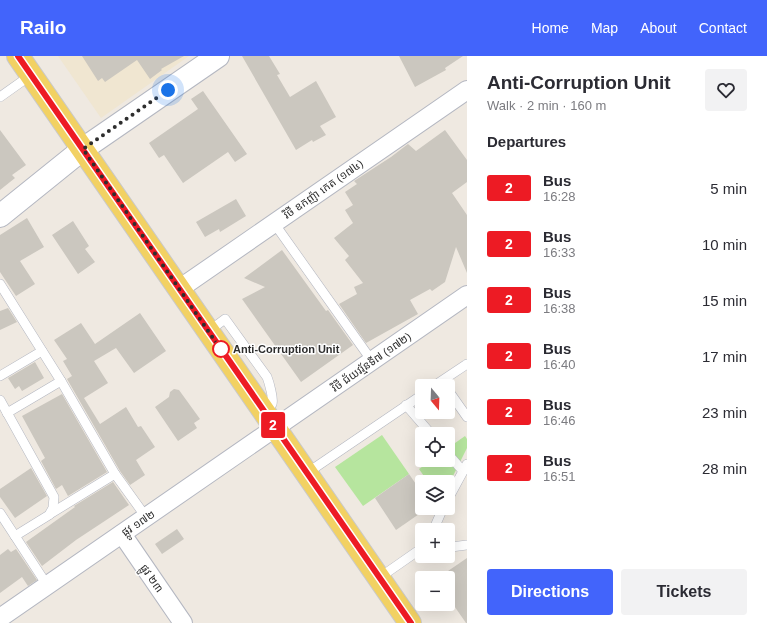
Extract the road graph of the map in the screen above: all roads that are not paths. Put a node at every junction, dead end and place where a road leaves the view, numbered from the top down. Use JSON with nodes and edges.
{"nodes":[{"id":1,"x":18,"y":56,"type":"edge"},
{"id":2,"x":218,"y":56,"type":"edge"},
{"id":3,"x":31,"y":75,"type":"junction"},
{"id":4,"x":467,"y":90,"type":"edge"},
{"id":5,"x":0,"y":97,"type":"edge"},
{"id":6,"x":83,"y":149,"type":"junction"},
{"id":7,"x":0,"y":216,"type":"edge"},
{"id":8,"x":274,"y":223,"type":"junction"},
{"id":9,"x":0,"y":284,"type":"edge"},
{"id":10,"x":179,"y":289,"type":"junction"},
{"id":11,"x":467,"y":295,"type":"edge"},
{"id":12,"x":3,"y":297,"type":"edge"},
{"id":13,"x":42,"y":351,"type":"junction"},
{"id":14,"x":372,"y":361,"type":"junction"},
{"id":15,"x":467,"y":364,"type":"edge"},
{"id":16,"x":0,"y":376,"type":"edge"},
{"id":17,"x":448,"y":379,"type":"edge"},
{"id":18,"x":61,"y":381,"type":"junction"},
{"id":19,"x":415,"y":399,"type":"edge"},
{"id":20,"x":0,"y":400,"type":"edge"},
{"id":21,"x":455,"y":400,"type":"edge"},
{"id":22,"x":406,"y":405,"type":"junction"},
{"id":23,"x":7,"y":413,"type":"junction"},
{"id":24,"x":467,"y":417,"type":"edge"},
{"id":25,"x":269,"y":419,"type":"junction"},
{"id":26,"x":425,"y":427,"type":"edge"},
{"id":27,"x":455,"y":460,"type":"edge"},
{"id":28,"x":465,"y":468,"type":"edge"},
{"id":29,"x":306,"y":473,"type":"junction"},
{"id":30,"x":115,"y":474,"type":"junction"},
{"id":31,"x":455,"y":486,"type":"edge"},
{"id":32,"x":0,"y":513,"type":"edge"},
{"id":33,"x":49,"y":515,"type":"junction"},
{"id":34,"x":146,"y":517,"type":"junction"},
{"id":35,"x":122,"y":534,"type":"junction"},
{"id":36,"x":15,"y":536,"type":"junction"},
{"id":37,"x":467,"y":545,"type":"edge"},
{"id":38,"x":455,"y":546,"type":"edge"},
{"id":39,"x":415,"y":553,"type":"edge"},
{"id":40,"x":380,"y":578,"type":"junction"},
{"id":41,"x":47,"y":585,"type":"junction"},
{"id":42,"x":0,"y":618,"type":"edge"},
{"id":43,"x":183,"y":623,"type":"edge"},
{"id":44,"x":410,"y":623,"type":"edge"}],
"edges":[{"from":1,"to":3,"type":"main road"},
{"from":2,"to":6,"type":"street"},
{"from":3,"to":5,"type":"lane"},
{"from":3,"to":6,"type":"main road"},
{"from":4,"to":8,"type":"street","name":"វិថី ឧកញ៉ា កេត (១៧៤)"},
{"from":6,"to":7,"type":"street"},
{"from":6,"to":10,"type":"main road"},
{"from":8,"to":10,"type":"street","name":"វិថី ឧកញ៉ា កេត (១៧៤)"},
{"from":8,"to":14,"type":"lane"},
{"from":9,"to":12,"type":"lane"},
{"from":10,"to":25,"type":"main road"},
{"from":11,"to":14,"type":"street","name":"វិថី ជ័យវរ្ម័នទី៧ (១៧២)"},
{"from":12,"to":13,"type":"lane"},
{"from":13,"to":16,"type":"lane"},
{"from":13,"to":18,"type":"lane"},
{"from":14,"to":25,"type":"street","name":"វិថី ជ័យវរ្ម័នទី៧ (១៧២)"},
{"from":15,"to":17,"type":"lane"},
{"from":18,"to":23,"type":"lane"},
{"from":18,"to":30,"type":"lane"},
{"from":19,"to":22,"type":"lane"},
{"from":20,"to":23,"type":"lane"},
{"from":21,"to":24,"type":"lane"},
{"from":22,"to":26,"type":"lane"},
{"from":22,"to":29,"type":"lane"},
{"from":23,"to":33,"type":"lane"},
{"from":25,"to":29,"type":"main road"},
{"from":25,"to":34,"type":"street","name":"ផ្លូវ ១៧២"},
{"from":27,"to":28,"type":"lane"},
{"from":28,"to":31,"type":"lane"},
{"from":29,"to":40,"type":"main road"},
{"from":30,"to":33,"type":"lane"},
{"from":30,"to":34,"type":"lane"},
{"from":32,"to":36,"type":"lane"},
{"from":33,"to":36,"type":"lane"},
{"from":34,"to":35,"type":"street","name":"ផ្លូវ ១៧២"},
{"from":35,"to":41,"type":"street","name":"ផ្លូវ ១៧២"},
{"from":35,"to":43,"type":"street","name":"ផ្លូវ ២៣"},
{"from":36,"to":41,"type":"lane"},
{"from":37,"to":38,"type":"lane"},
{"from":39,"to":40,"type":"lane"},
{"from":40,"to":44,"type":"main road"},
{"from":41,"to":42,"type":"street","name":"ផ្លូវ ១៧២"}]}
